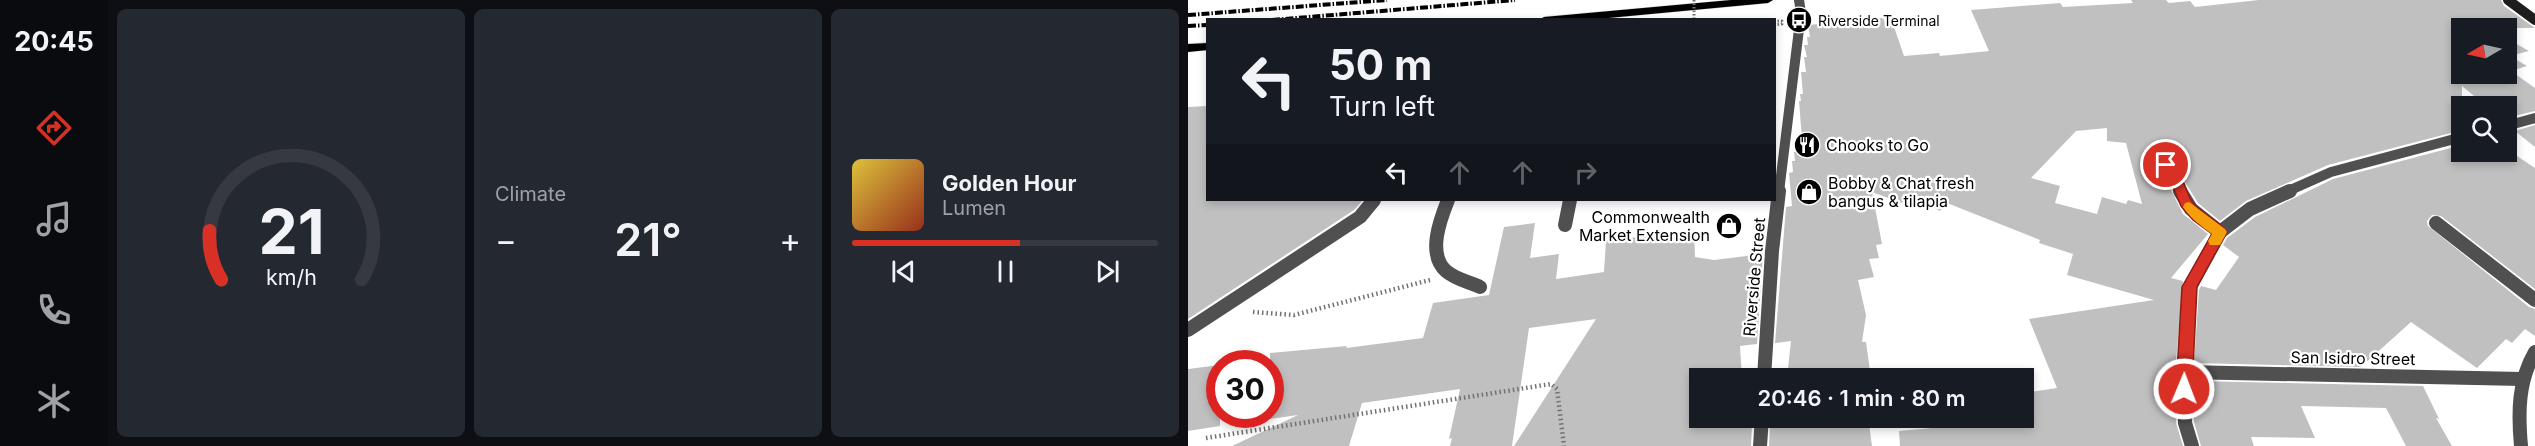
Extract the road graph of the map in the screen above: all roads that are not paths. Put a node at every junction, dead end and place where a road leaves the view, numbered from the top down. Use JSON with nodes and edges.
{"nodes":[{"id":1,"x":1768,"y":0,"type":"edge"},
{"id":2,"x":1799,"y":0,"type":"edge"},
{"id":3,"x":2508,"y":0,"type":"edge"},
{"id":4,"x":1602,"y":17,"type":"edge"},
{"id":5,"x":1580,"y":18,"type":"edge"},
{"id":6,"x":2535,"y":20,"type":"edge"},
{"id":7,"x":1206,"y":46,"type":"edge"},
{"id":8,"x":1188,"y":48,"type":"edge"},
{"id":9,"x":2535,"y":118,"type":"edge"},
{"id":10,"x":2517,"y":123,"type":"edge"},
{"id":11,"x":2451,"y":140,"type":"edge"},
{"id":12,"x":2166,"y":165,"type":"dead end"},
{"id":13,"x":1373,"y":201,"type":"edge"},
{"id":14,"x":1448,"y":201,"type":"edge"},
{"id":15,"x":1570,"y":201,"type":"edge"},
{"id":16,"x":2436,"y":223,"type":"dead end"},
{"id":17,"x":1565,"y":225,"type":"dead end"},
{"id":18,"x":2220,"y":232,"type":"junction"},
{"id":19,"x":1480,"y":287,"type":"dead end"},
{"id":20,"x":2535,"y":300,"type":"edge"},
{"id":21,"x":1188,"y":330,"type":"edge"},
{"id":22,"x":2535,"y":352,"type":"edge"},
{"id":23,"x":1765,"y":368,"type":"edge"},
{"id":24,"x":2184,"y":372,"type":"junction"},
{"id":25,"x":2522,"y":379,"type":"junction"},
{"id":26,"x":1761,"y":428,"type":"edge"},
{"id":27,"x":1760,"y":446,"type":"edge"},
{"id":28,"x":2192,"y":446,"type":"edge"},
{"id":29,"x":2521,"y":446,"type":"edge"}],
"edges":[{"from":1,"to":4,"type":"main road"},
{"from":2,"to":23,"type":"street","name":"Riverside Street"},
{"from":3,"to":6,"type":"main road"},
{"from":4,"to":5,"type":"main road"},
{"from":7,"to":8,"type":"main road"},
{"from":9,"to":10,"type":"street"},
{"from":11,"to":18,"type":"street"},
{"from":12,"to":18,"type":"street"},
{"from":13,"to":21,"type":"street"},
{"from":14,"to":19,"type":"street"},
{"from":15,"to":17,"type":"street"},
{"from":16,"to":20,"type":"street"},
{"from":18,"to":24,"type":"street"},
{"from":22,"to":25,"type":"street"},
{"from":24,"to":25,"type":"street","name":"San Isidro Street"},
{"from":24,"to":28,"type":"street"},
{"from":25,"to":29,"type":"street"},
{"from":26,"to":27,"type":"street"}]}
